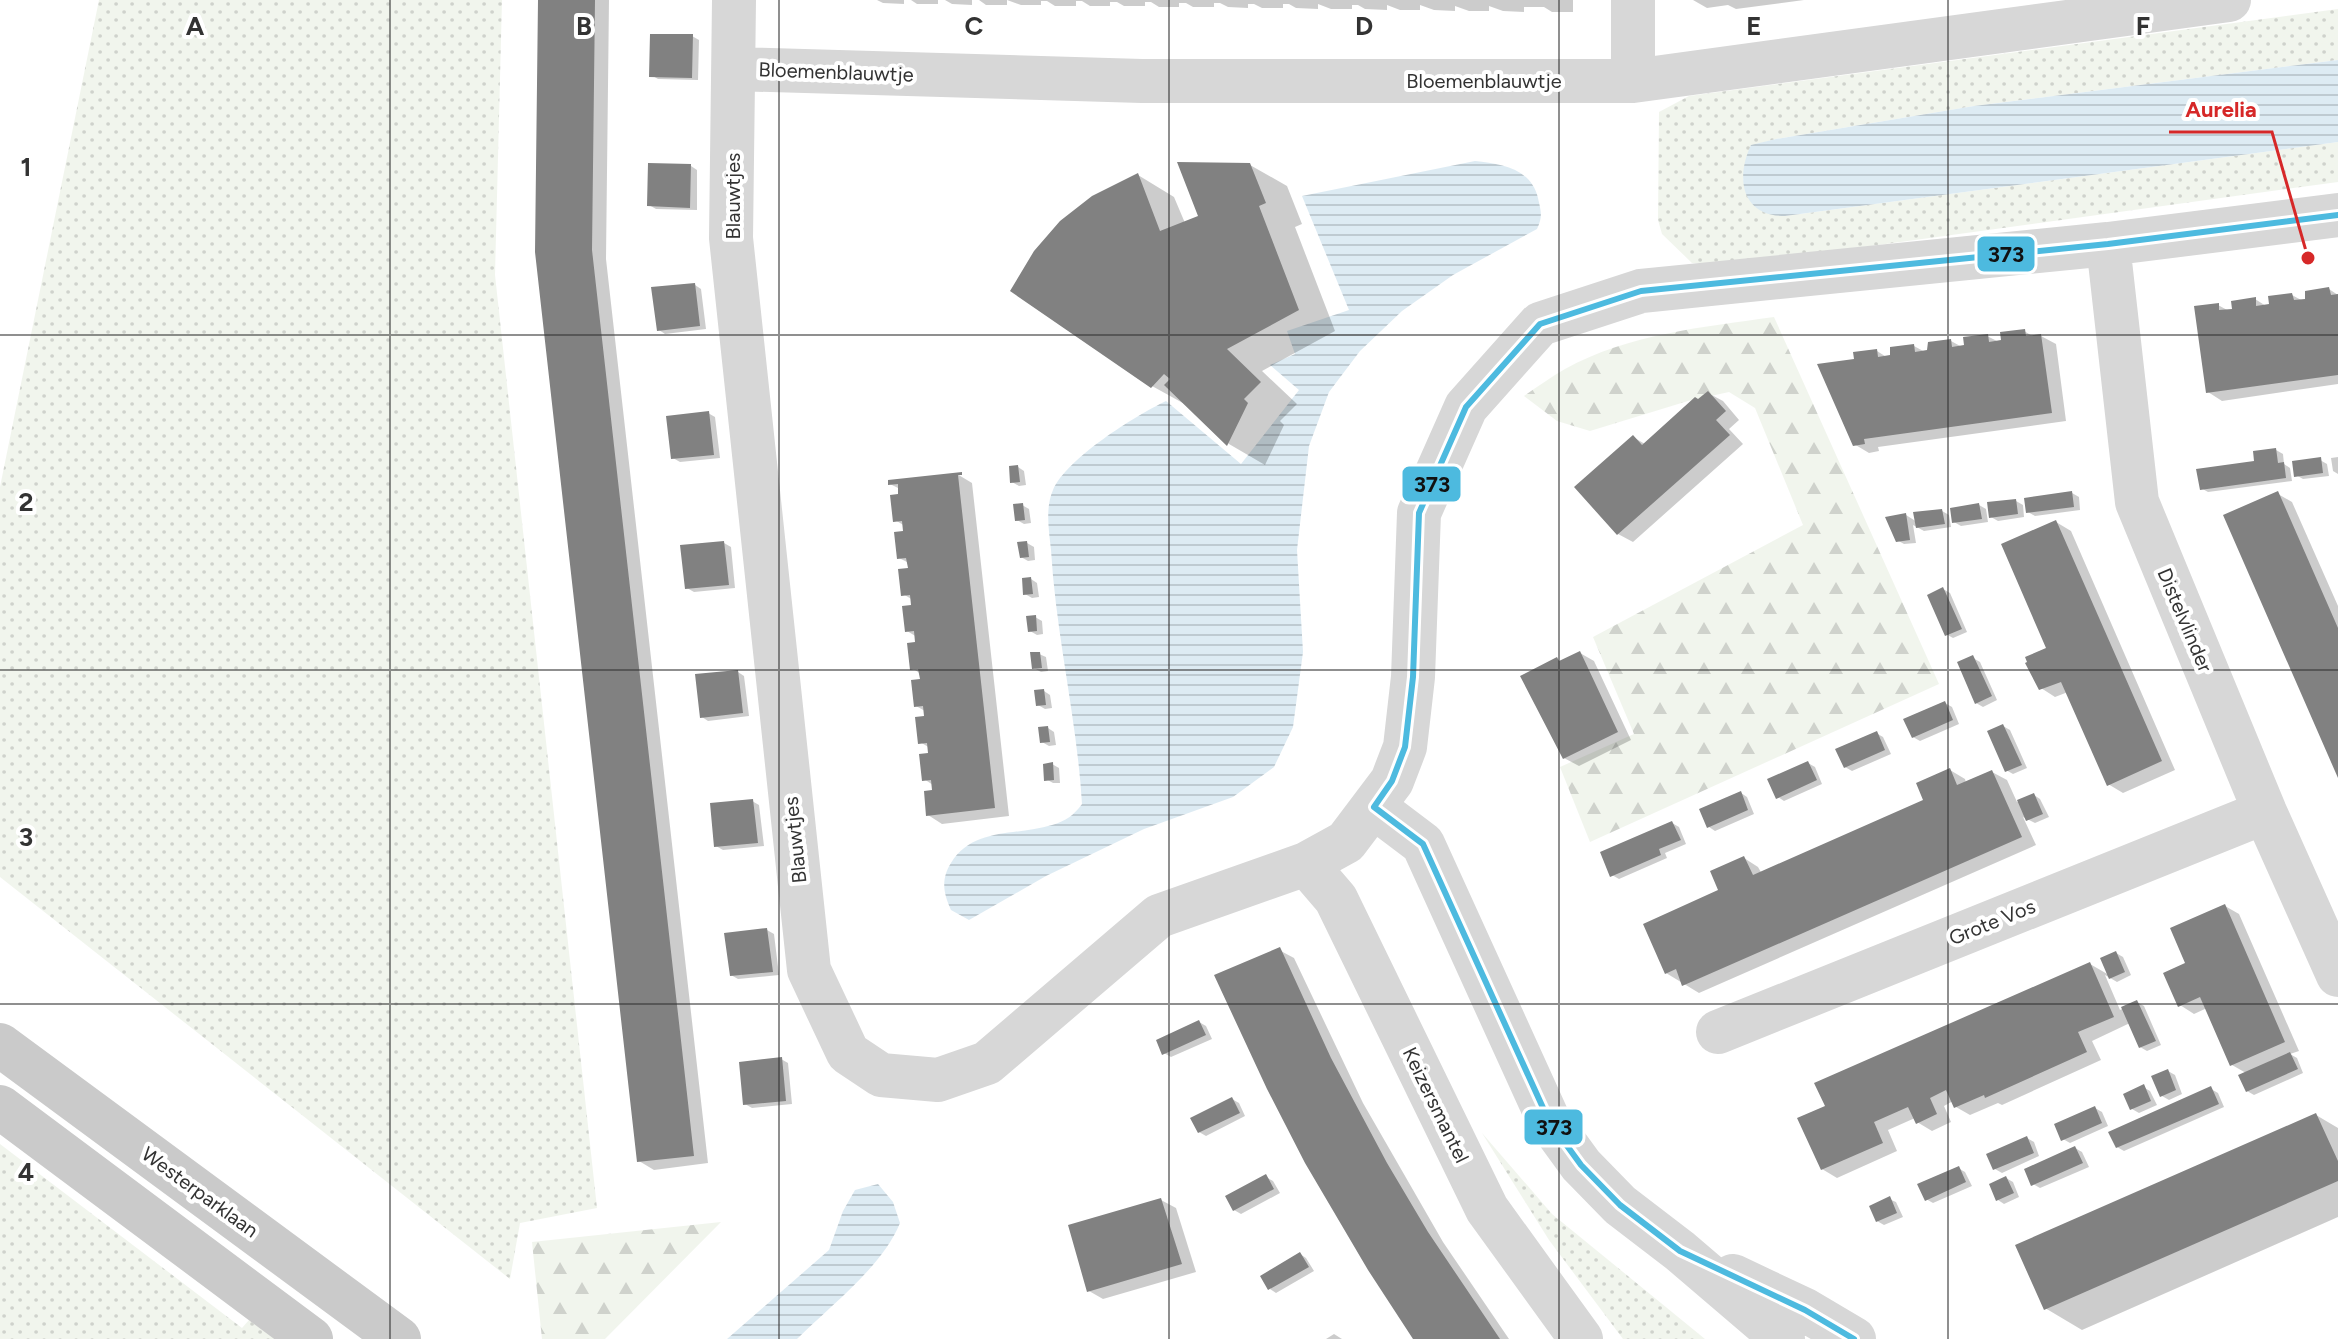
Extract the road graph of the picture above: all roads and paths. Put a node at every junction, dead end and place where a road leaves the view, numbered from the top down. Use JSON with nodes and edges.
{"nodes":[{"id":1,"x":734,"y":0,"type":"edge"},
{"id":2,"x":1633,"y":0,"type":"edge"},
{"id":3,"x":2229,"y":0,"type":"edge"},
{"id":4,"x":2144,"y":6,"type":"edge"},
{"id":5,"x":734,"y":69,"type":"junction"},
{"id":6,"x":1633,"y":81,"type":"junction"},
{"id":7,"x":2338,"y":215,"type":"edge"},
{"id":8,"x":2108,"y":244,"type":"junction"},
{"id":9,"x":1374,"y":807,"type":"junction"},
{"id":10,"x":2265,"y":812,"type":"junction"},
{"id":11,"x":1306,"y":864,"type":"junction"},
{"id":12,"x":2338,"y":975,"type":"edge"},
{"id":13,"x":1718,"y":1032,"type":"dead end"},
{"id":14,"x":0,"y":1045,"type":"edge"},
{"id":15,"x":0,"y":1107,"type":"edge"},
{"id":16,"x":1680,"y":1251,"type":"junction"},
{"id":17,"x":311,"y":1339,"type":"edge"},
{"id":18,"x":399,"y":1339,"type":"edge"},
{"id":19,"x":1581,"y":1339,"type":"edge"},
{"id":20,"x":1783,"y":1339,"type":"edge"},
{"id":21,"x":1854,"y":1339,"type":"edge"}],
"edges":[{"from":1,"to":5,"type":"street","name":"Blauwtjes"},
{"from":2,"to":6,"type":"street"},
{"from":3,"to":4,"type":"street","name":"Bloemenblauwtje"},
{"from":4,"to":6,"type":"street","name":"Bloemenblauwtje"},
{"from":5,"to":6,"type":"street","name":"Bloemenblauwtje"},
{"from":5,"to":11,"type":"street","name":"Blauwtjes"},
{"from":7,"to":8,"type":"street","name":"Blauwtjes"},
{"from":8,"to":9,"type":"street","name":"Blauwtjes"},
{"from":8,"to":10,"type":"street","name":"Distelvlinder"},
{"from":9,"to":11,"type":"street","name":"Blauwtjes"},
{"from":9,"to":16,"type":"street"},
{"from":10,"to":12,"type":"street","name":"Distelvlinder"},
{"from":10,"to":13,"type":"street","name":"Grote Vos"},
{"from":11,"to":19,"type":"street","name":"Keizersmantel"},
{"from":14,"to":18,"type":"main road","name":"Westerparklaan"},
{"from":15,"to":17,"type":"main road"},
{"from":16,"to":20,"type":"street"},
{"from":16,"to":21,"type":"street"}]}
